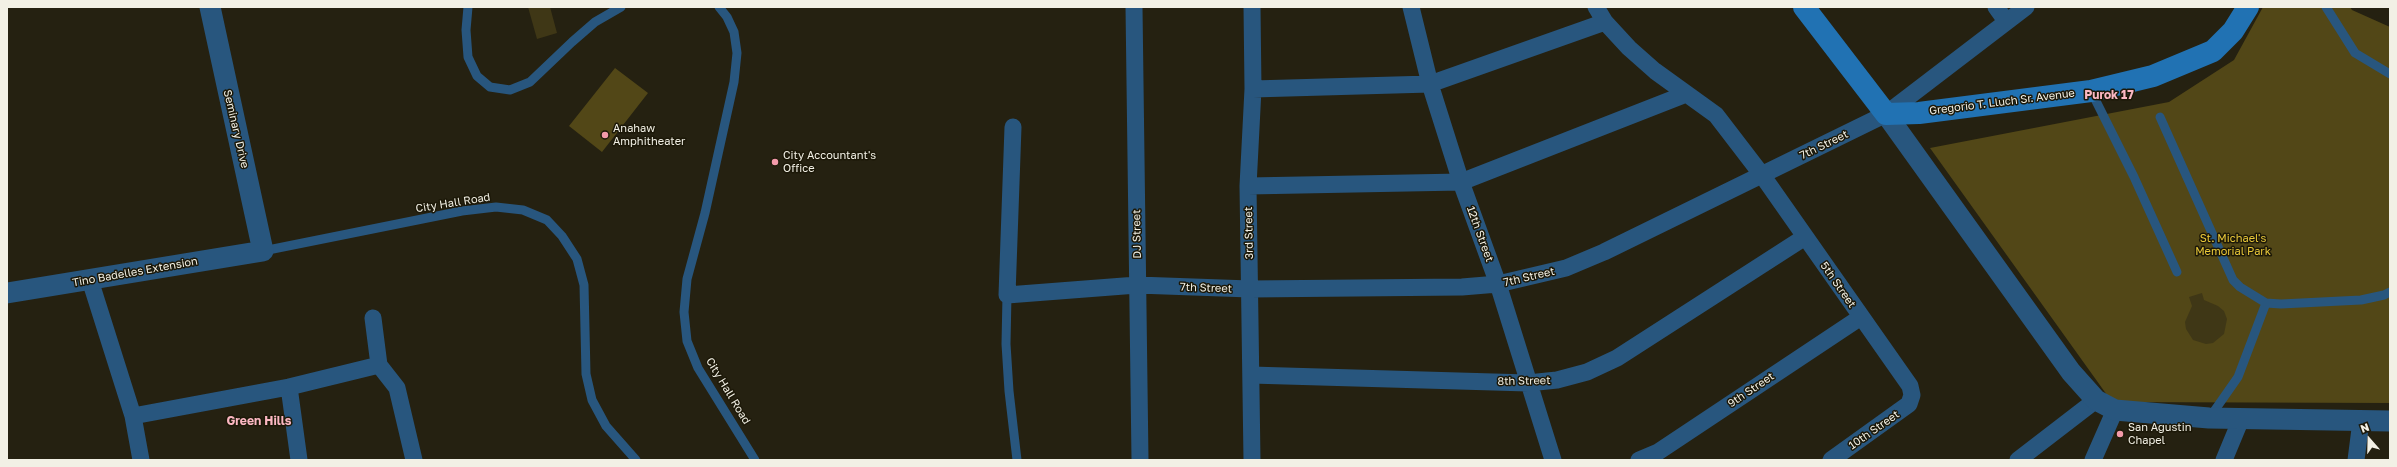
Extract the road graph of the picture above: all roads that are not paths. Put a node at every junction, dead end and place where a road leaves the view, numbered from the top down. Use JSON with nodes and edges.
{"nodes":[{"id":1,"x":210,"y":7,"type":"edge"},
{"id":2,"x":468,"y":7,"type":"edge"},
{"id":3,"x":621,"y":7,"type":"edge"},
{"id":4,"x":719,"y":7,"type":"edge"},
{"id":5,"x":1134,"y":7,"type":"edge"},
{"id":6,"x":1252,"y":7,"type":"edge"},
{"id":7,"x":1411,"y":7,"type":"edge"},
{"id":8,"x":1596,"y":7,"type":"edge"},
{"id":9,"x":1804,"y":7,"type":"edge"},
{"id":10,"x":1996,"y":7,"type":"edge"},
{"id":11,"x":2026,"y":7,"type":"edge"},
{"id":12,"x":2248,"y":7,"type":"edge"},
{"id":13,"x":2326,"y":7,"type":"edge"},
{"id":14,"x":2006,"y":21,"type":"junction"},
{"id":15,"x":1605,"y":22,"type":"junction"},
{"id":16,"x":2390,"y":74,"type":"edge"},
{"id":17,"x":1430,"y":84,"type":"junction"},
{"id":18,"x":1253,"y":89,"type":"junction"},
{"id":19,"x":2091,"y":91,"type":"junction"},
{"id":20,"x":1686,"y":94,"type":"junction"},
{"id":21,"x":1886,"y":114,"type":"junction"},
{"id":22,"x":2160,"y":117,"type":"dead end"},
{"id":23,"x":1013,"y":127,"type":"dead end"},
{"id":24,"x":1762,"y":175,"type":"junction"},
{"id":25,"x":1461,"y":182,"type":"junction"},
{"id":26,"x":1248,"y":186,"type":"junction"},
{"id":27,"x":1805,"y":237,"type":"junction"},
{"id":28,"x":263,"y":251,"type":"junction"},
{"id":29,"x":2177,"y":272,"type":"dead end"},
{"id":30,"x":90,"y":280,"type":"junction"},
{"id":31,"x":1498,"y":284,"type":"junction"},
{"id":32,"x":1137,"y":285,"type":"junction"},
{"id":33,"x":1250,"y":289,"type":"junction"},
{"id":34,"x":2390,"y":292,"type":"edge"},
{"id":35,"x":7,"y":293,"type":"edge"},
{"id":36,"x":1007,"y":295,"type":"junction"},
{"id":37,"x":2266,"y":303,"type":"junction"},
{"id":38,"x":1861,"y":317,"type":"junction"},
{"id":39,"x":373,"y":318,"type":"dead end"},
{"id":40,"x":379,"y":365,"type":"junction"},
{"id":41,"x":1251,"y":375,"type":"junction"},
{"id":42,"x":1528,"y":383,"type":"junction"},
{"id":43,"x":289,"y":386,"type":"junction"},
{"id":44,"x":1912,"y":395,"type":"joint"},
{"id":45,"x":2096,"y":400,"type":"junction"},
{"id":46,"x":2116,"y":410,"type":"junction"},
{"id":47,"x":133,"y":416,"type":"junction"},
{"id":48,"x":2209,"y":418,"type":"junction"},
{"id":49,"x":2241,"y":419,"type":"junction"},
{"id":50,"x":2361,"y":420,"type":"junction"},
{"id":51,"x":2390,"y":421,"type":"edge"},
{"id":52,"x":141,"y":460,"type":"edge"},
{"id":53,"x":299,"y":460,"type":"edge"},
{"id":54,"x":414,"y":460,"type":"edge"},
{"id":55,"x":636,"y":460,"type":"edge"},
{"id":56,"x":755,"y":460,"type":"edge"},
{"id":57,"x":1017,"y":460,"type":"edge"},
{"id":58,"x":1140,"y":460,"type":"edge"},
{"id":59,"x":1252,"y":460,"type":"edge"},
{"id":60,"x":1553,"y":460,"type":"edge"},
{"id":61,"x":1639,"y":460,"type":"edge"},
{"id":62,"x":1831,"y":460,"type":"edge"},
{"id":63,"x":2018,"y":460,"type":"edge"},
{"id":64,"x":2093,"y":460,"type":"edge"},
{"id":65,"x":2224,"y":460,"type":"edge"},
{"id":66,"x":2356,"y":460,"type":"edge"}],
"edges":[{"from":1,"to":28,"type":"street","name":"Seminary Drive"},
{"from":2,"to":3,"type":"lane"},
{"from":4,"to":56,"type":"lane","name":"City Hall Road"},
{"from":5,"to":32,"type":"street","name":"DJ Street"},
{"from":6,"to":18,"type":"street","name":"3rd Street"},
{"from":7,"to":17,"type":"street","name":"12th Street"},
{"from":8,"to":15,"type":"street","name":"5th Street"},
{"from":9,"to":21,"type":"main road"},
{"from":10,"to":14,"type":"street"},
{"from":11,"to":14,"type":"street","name":"7th Street"},
{"from":12,"to":19,"type":"main road","name":"Gregorio T. Lluch Sr. Avenue"},
{"from":13,"to":16,"type":"lane"},
{"from":14,"to":21,"type":"street","name":"7th Street"},
{"from":15,"to":17,"type":"street"},
{"from":15,"to":20,"type":"street","name":"5th Street"},
{"from":17,"to":18,"type":"street"},
{"from":17,"to":25,"type":"street","name":"12th Street"},
{"from":18,"to":26,"type":"street","name":"3rd Street"},
{"from":19,"to":21,"type":"main road","name":"Gregorio T. Lluch Sr. Avenue"},
{"from":19,"to":29,"type":"lane"},
{"from":20,"to":24,"type":"street","name":"5th Street"},
{"from":20,"to":25,"type":"street"},
{"from":21,"to":24,"type":"street","name":"7th Street"},
{"from":21,"to":45,"type":"street"},
{"from":22,"to":37,"type":"lane"},
{"from":23,"to":36,"type":"street"},
{"from":24,"to":27,"type":"street","name":"5th Street"},
{"from":24,"to":31,"type":"street","name":"7th Street"},
{"from":25,"to":26,"type":"street"},
{"from":25,"to":31,"type":"street","name":"12th Street"},
{"from":26,"to":33,"type":"street","name":"3rd Street"},
{"from":27,"to":38,"type":"street","name":"5th Street"},
{"from":27,"to":42,"type":"street","name":"8th Street"},
{"from":28,"to":30,"type":"street","name":"Tino Badelles Extension"},
{"from":28,"to":55,"type":"lane","name":"City Hall Road"},
{"from":30,"to":35,"type":"street","name":"Tino Badelles Extension"},
{"from":30,"to":47,"type":"street"},
{"from":31,"to":33,"type":"street","name":"7th Street"},
{"from":31,"to":42,"type":"street","name":"12th Street"},
{"from":32,"to":33,"type":"street","name":"7th Street"},
{"from":32,"to":36,"type":"street","name":"7th Street"},
{"from":32,"to":58,"type":"street","name":"DJ Street"},
{"from":33,"to":41,"type":"street","name":"3rd Street"},
{"from":34,"to":37,"type":"lane"},
{"from":36,"to":57,"type":"lane"},
{"from":37,"to":48,"type":"lane"},
{"from":38,"to":44,"type":"street","name":"5th Street"},
{"from":38,"to":61,"type":"street","name":"9th Street"},
{"from":39,"to":40,"type":"street"},
{"from":40,"to":43,"type":"street"},
{"from":40,"to":54,"type":"street"},
{"from":41,"to":42,"type":"street","name":"8th Street"},
{"from":41,"to":59,"type":"street","name":"3rd Street"},
{"from":42,"to":60,"type":"street","name":"12th Street"},
{"from":43,"to":47,"type":"street"},
{"from":43,"to":53,"type":"street"},
{"from":44,"to":62,"type":"street","name":"10th Street"},
{"from":45,"to":46,"type":"street"},
{"from":45,"to":63,"type":"street"},
{"from":46,"to":48,"type":"street"},
{"from":46,"to":64,"type":"street"},
{"from":47,"to":52,"type":"street"},
{"from":48,"to":49,"type":"street"},
{"from":49,"to":50,"type":"street"},
{"from":49,"to":65,"type":"street"},
{"from":50,"to":51,"type":"street"},
{"from":50,"to":66,"type":"street"}]}
